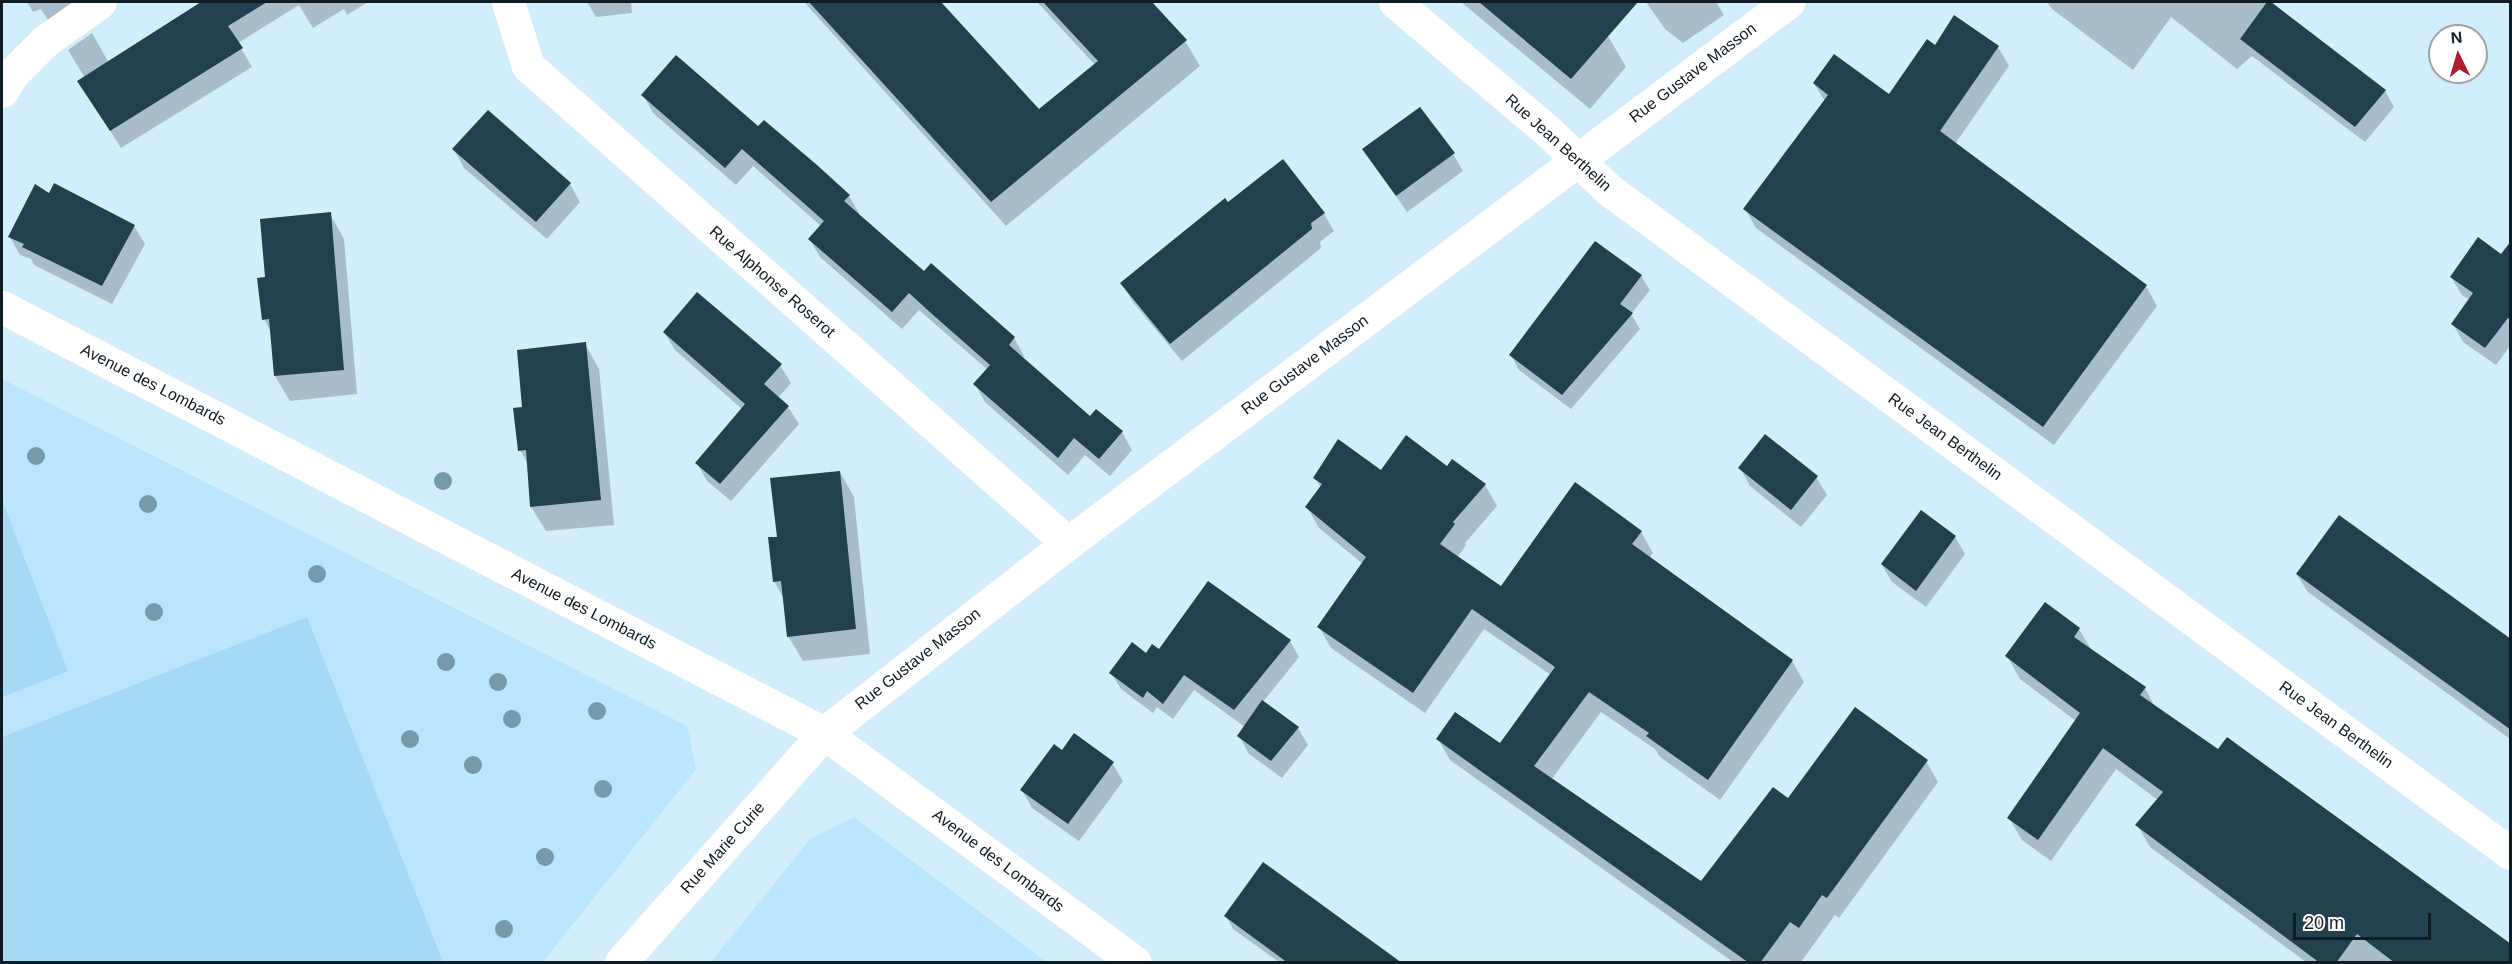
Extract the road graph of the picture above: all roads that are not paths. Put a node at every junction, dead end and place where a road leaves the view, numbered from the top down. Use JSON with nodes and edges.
{"nodes":[{"id":1,"x":100,"y":2,"type":"edge"},
{"id":2,"x":508,"y":2,"type":"edge"},
{"id":3,"x":1395,"y":2,"type":"edge"},
{"id":4,"x":1788,"y":2,"type":"edge"},
{"id":5,"x":2,"y":91,"type":"edge"},
{"id":6,"x":1576,"y":160,"type":"junction"},
{"id":7,"x":2,"y":308,"type":"edge"},
{"id":8,"x":1068,"y":543,"type":"junction"},
{"id":9,"x":824,"y":733,"type":"junction"},
{"id":10,"x":2511,"y":853,"type":"edge"},
{"id":11,"x":621,"y":963,"type":"edge"},
{"id":12,"x":1135,"y":963,"type":"edge"}],
"edges":[{"from":1,"to":5,"type":"street"},
{"from":2,"to":8,"type":"street","name":"Rue Alphonse Roserot"},
{"from":3,"to":6,"type":"street","name":"Rue Jean Berthelin"},
{"from":4,"to":6,"type":"street","name":"Rue Gustave Masson"},
{"from":6,"to":8,"type":"street","name":"Rue Gustave Masson"},
{"from":6,"to":10,"type":"street","name":"Rue Jean Berthelin"},
{"from":7,"to":9,"type":"street","name":"Avenue des Lombards"},
{"from":8,"to":9,"type":"street","name":"Rue Gustave Masson"},
{"from":9,"to":11,"type":"street","name":"Rue Marie Curie"},
{"from":9,"to":12,"type":"street","name":"Avenue des Lombards"}]}
